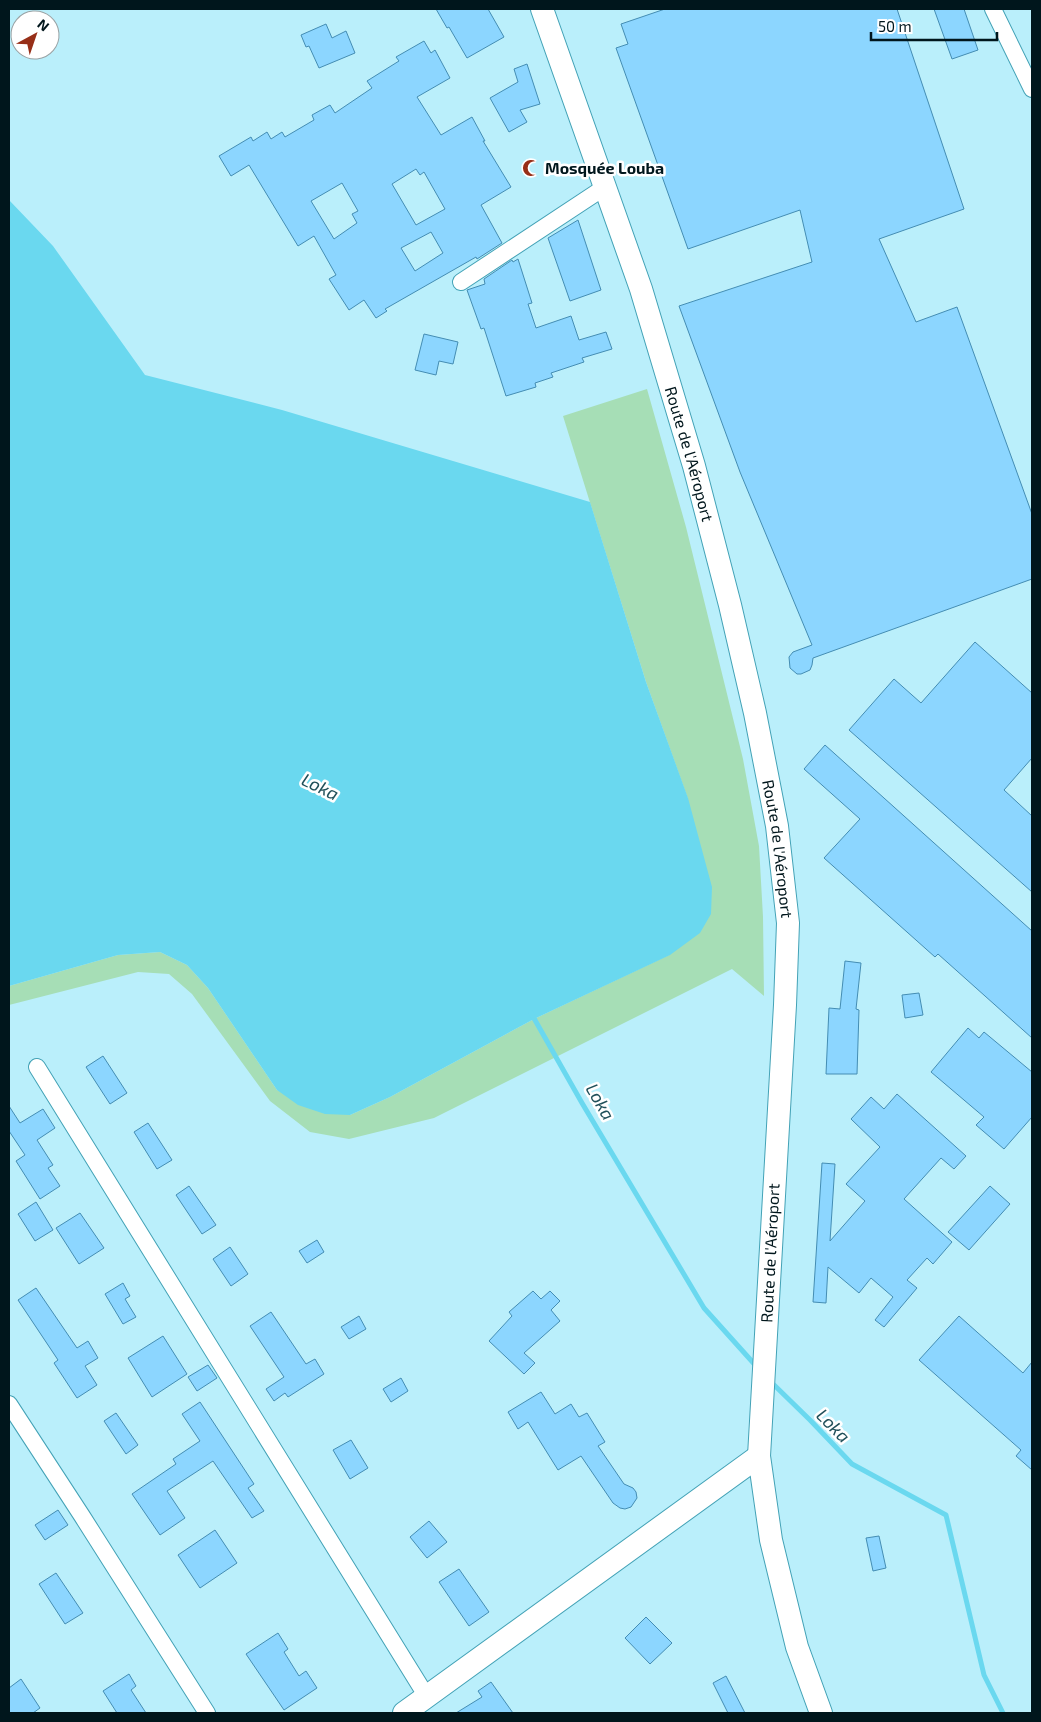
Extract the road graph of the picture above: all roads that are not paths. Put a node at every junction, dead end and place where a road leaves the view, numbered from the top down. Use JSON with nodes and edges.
{"nodes":[{"id":1,"x":542,"y":9,"type":"edge"},
{"id":2,"x":993,"y":9,"type":"edge"},
{"id":3,"x":1032,"y":89,"type":"edge"},
{"id":4,"x":605,"y":188,"type":"junction"},
{"id":5,"x":461,"y":282,"type":"dead end"},
{"id":6,"x":37,"y":1066,"type":"dead end"},
{"id":7,"x":9,"y":1404,"type":"edge"},
{"id":8,"x":759,"y":1456,"type":"junction"},
{"id":9,"x":426,"y":1697,"type":"junction"},
{"id":10,"x":207,"y":1713,"type":"edge"},
{"id":11,"x":404,"y":1713,"type":"edge"},
{"id":12,"x":821,"y":1713,"type":"edge"}],
"edges":[{"from":1,"to":4,"type":"main road","name":"Route de l'Aéroport"},
{"from":2,"to":3,"type":"street"},
{"from":4,"to":5,"type":"street"},
{"from":4,"to":8,"type":"main road","name":"Route de l'Aéroport"},
{"from":6,"to":9,"type":"street"},
{"from":7,"to":10,"type":"street"},
{"from":8,"to":9,"type":"main road"},
{"from":8,"to":12,"type":"main road","name":"Route de l'Aéroport"},
{"from":9,"to":11,"type":"main road"}]}
